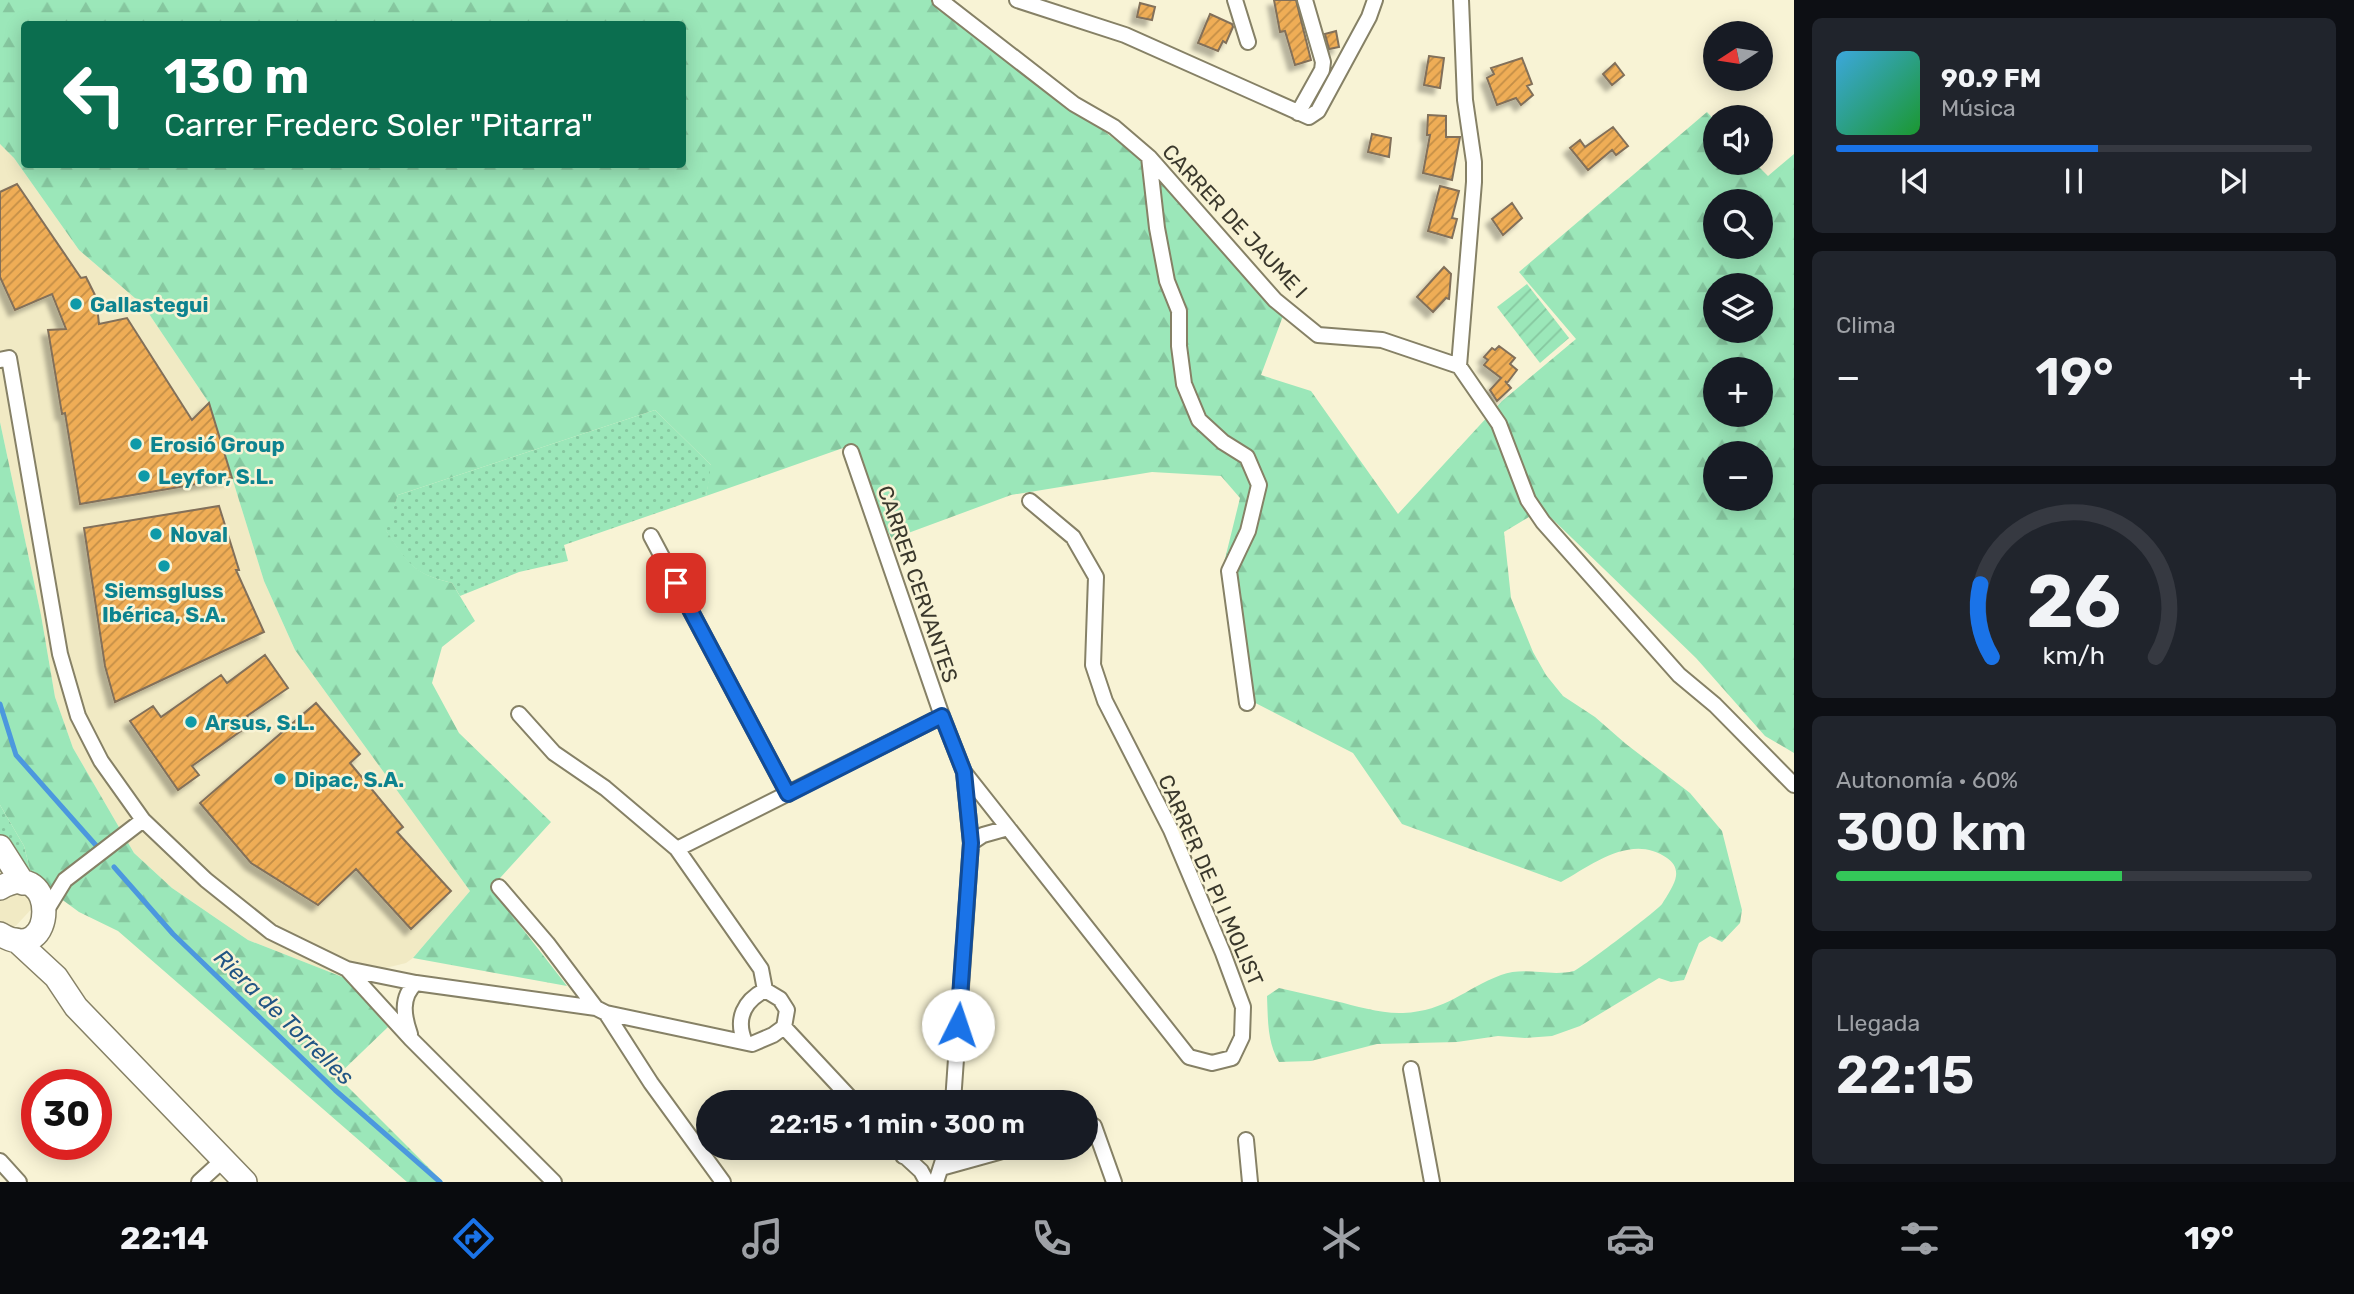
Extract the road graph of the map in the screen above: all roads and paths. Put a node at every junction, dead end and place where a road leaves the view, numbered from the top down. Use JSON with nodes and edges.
{"nodes":[{"id":1,"x":940,"y":0,"type":"edge"},
{"id":2,"x":1017,"y":0,"type":"edge"},
{"id":3,"x":1235,"y":0,"type":"edge"},
{"id":4,"x":1305,"y":0,"type":"edge"},
{"id":5,"x":1375,"y":0,"type":"edge"},
{"id":6,"x":1461,"y":0,"type":"edge"},
{"id":7,"x":1248,"y":41,"type":"dead end"},
{"id":8,"x":1303,"y":115,"type":"junction"},
{"id":9,"x":1149,"y":158,"type":"junction"},
{"id":10,"x":0,"y":360,"type":"edge"},
{"id":11,"x":1459,"y":366,"type":"junction"},
{"id":12,"x":850,"y":452,"type":"dead end"},
{"id":13,"x":1030,"y":501,"type":"dead end"},
{"id":14,"x":651,"y":536,"type":"dead end"},
{"id":15,"x":1247,"y":703,"type":"dead end"},
{"id":16,"x":519,"y":713,"type":"dead end"},
{"id":17,"x":942,"y":716,"type":"junction"},
{"id":18,"x":964,"y":772,"type":"junction"},
{"id":19,"x":1794,"y":785,"type":"edge"},
{"id":20,"x":788,"y":794,"type":"junction"},
{"id":21,"x":142,"y":820,"type":"junction"},
{"id":22,"x":1008,"y":828,"type":"junction"},
{"id":23,"x":971,"y":843,"type":"junction"},
{"id":24,"x":0,"y":848,"type":"edge"},
{"id":25,"x":677,"y":849,"type":"junction"},
{"id":26,"x":65,"y":880,"type":"junction"},
{"id":27,"x":27,"y":885,"type":"junction"},
{"id":28,"x":499,"y":887,"type":"dead end"},
{"id":29,"x":0,"y":888,"type":"edge"},
{"id":30,"x":44,"y":918,"type":"junction"},
{"id":31,"x":8,"y":937,"type":"edge"},
{"id":32,"x":347,"y":969,"type":"junction"},
{"id":33,"x":55,"y":977,"type":"junction"},
{"id":34,"x":416,"y":983,"type":"junction"},
{"id":35,"x":765,"y":990,"type":"junction"},
{"id":36,"x":601,"y":1011,"type":"junction"},
{"id":37,"x":784,"y":1027,"type":"junction"},
{"id":38,"x":411,"y":1039,"type":"junction"},
{"id":39,"x":745,"y":1042,"type":"junction"},
{"id":40,"x":1411,"y":1069,"type":"dead end"},
{"id":41,"x":843,"y":1090,"type":"edge"},
{"id":42,"x":954,"y":1090,"type":"edge"},
{"id":43,"x":1098,"y":1137,"type":"edge"},
{"id":44,"x":1245,"y":1140,"type":"dead end"},
{"id":45,"x":223,"y":1160,"type":"junction"},
{"id":46,"x":909,"y":1160,"type":"edge"},
{"id":47,"x":980,"y":1160,"type":"edge"},
{"id":48,"x":0,"y":1161,"type":"edge"},
{"id":49,"x":938,"y":1175,"type":"edge"},
{"id":50,"x":19,"y":1182,"type":"edge"},
{"id":51,"x":200,"y":1182,"type":"edge"},
{"id":52,"x":245,"y":1182,"type":"edge"},
{"id":53,"x":554,"y":1182,"type":"edge"},
{"id":54,"x":723,"y":1182,"type":"edge"},
{"id":55,"x":927,"y":1182,"type":"edge"},
{"id":56,"x":1114,"y":1182,"type":"edge"},
{"id":57,"x":1250,"y":1182,"type":"edge"},
{"id":58,"x":1432,"y":1182,"type":"edge"}],
"edges":[{"from":1,"to":9,"type":"street","name":"CARRER DE JAUME I"},
{"from":2,"to":8,"type":"street"},
{"from":3,"to":7,"type":"street"},
{"from":4,"to":8,"type":"street"},
{"from":5,"to":8,"type":"street"},
{"from":6,"to":11,"type":"street"},
{"from":9,"to":11,"type":"street","name":"CARRER DE JAUME I"},
{"from":9,"to":15,"type":"street"},
{"from":10,"to":21,"type":"street"},
{"from":11,"to":19,"type":"street"},
{"from":12,"to":17,"type":"street","name":"CARRER CERVANTES"},
{"from":13,"to":22,"type":"street","name":"CARRER DE PI I MOLIST"},
{"from":14,"to":20,"type":"street"},
{"from":16,"to":25,"type":"street"},
{"from":17,"to":18,"type":"street","name":"CARRER CERVANTES"},
{"from":17,"to":20,"type":"street"},
{"from":18,"to":22,"type":"street","name":"CARRER DE PI I MOLIST"},
{"from":18,"to":23,"type":"street","name":"CARRER CERVANTES"},
{"from":20,"to":25,"type":"street"},
{"from":21,"to":26,"type":"street"},
{"from":21,"to":32,"type":"street"},
{"from":22,"to":23,"type":"street"},
{"from":23,"to":42,"type":"street","name":"CARRER CERVANTES"},
{"from":24,"to":27,"type":"main road"},
{"from":25,"to":35,"type":"street"},
{"from":26,"to":27,"type":"street"},
{"from":26,"to":30,"type":"street"},
{"from":27,"to":29,"type":"main road"},
{"from":27,"to":30,"type":"main road"},
{"from":28,"to":36,"type":"street"},
{"from":30,"to":31,"type":"main road"},
{"from":30,"to":33,"type":"main road"},
{"from":31,"to":33,"type":"main road"},
{"from":32,"to":34,"type":"street"},
{"from":32,"to":38,"type":"street"},
{"from":33,"to":45,"type":"main road"},
{"from":34,"to":36,"type":"street"},
{"from":34,"to":38,"type":"street"},
{"from":35,"to":37,"type":"street"},
{"from":35,"to":39,"type":"street"},
{"from":36,"to":39,"type":"street"},
{"from":36,"to":54,"type":"street"},
{"from":37,"to":39,"type":"street"},
{"from":37,"to":41,"type":"street"},
{"from":38,"to":53,"type":"street"},
{"from":40,"to":58,"type":"street"},
{"from":43,"to":56,"type":"street"},
{"from":44,"to":57,"type":"street"},
{"from":45,"to":51,"type":"street"},
{"from":45,"to":52,"type":"main road"},
{"from":46,"to":55,"type":"street"},
{"from":47,"to":49,"type":"street"},
{"from":48,"to":50,"type":"street"}]}
